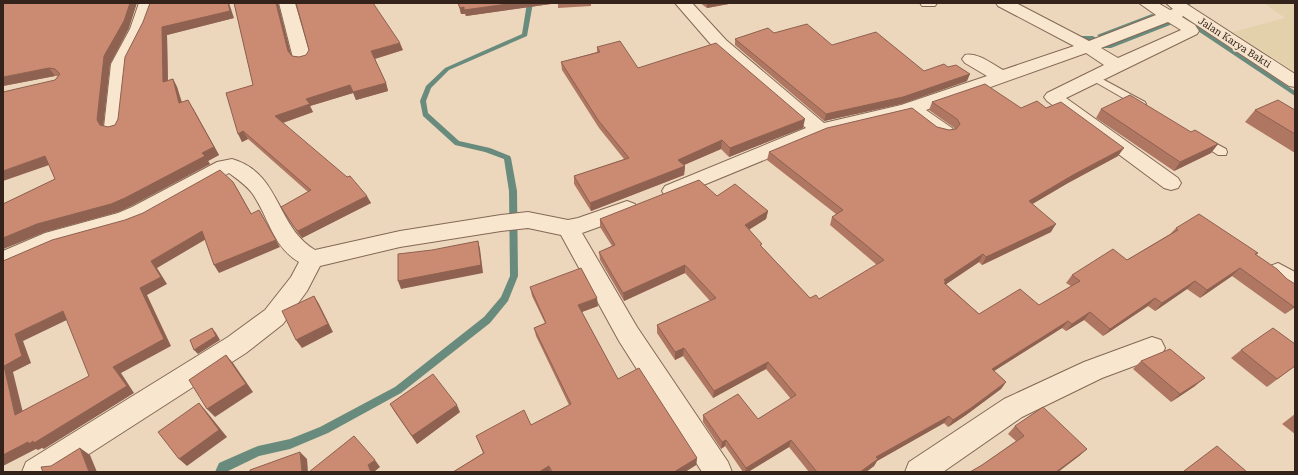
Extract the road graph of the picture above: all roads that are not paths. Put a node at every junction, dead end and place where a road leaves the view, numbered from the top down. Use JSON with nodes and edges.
{"nodes":[{"id":1,"x":147,"y":3,"type":"edge"},
{"id":2,"x":287,"y":3,"type":"edge"},
{"id":3,"x":683,"y":3,"type":"edge"},
{"id":4,"x":1004,"y":3,"type":"edge"},
{"id":5,"x":1147,"y":3,"type":"edge"},
{"id":6,"x":1176,"y":10,"type":"edge"},
{"id":7,"x":1088,"y":48,"type":"junction"},
{"id":8,"x":302,"y":58,"type":"edge"},
{"id":9,"x":971,"y":59,"type":"dead end"},
{"id":10,"x":1116,"y":65,"type":"junction"},
{"id":11,"x":1002,"y":77,"type":"junction"},
{"id":12,"x":1094,"y":77,"type":"junction"},
{"id":13,"x":1295,"y":82,"type":"edge"},
{"id":14,"x":911,"y":108,"type":"junction"},
{"id":15,"x":1148,"y":108,"type":"edge"},
{"id":16,"x":113,"y":127,"type":"edge"},
{"id":17,"x":820,"y":130,"type":"junction"},
{"id":18,"x":945,"y":132,"type":"edge"},
{"id":19,"x":1195,"y":136,"type":"edge"},
{"id":20,"x":1222,"y":152,"type":"dead end"},
{"id":21,"x":1171,"y":183,"type":"dead end"},
{"id":22,"x":568,"y":228,"type":"junction"},
{"id":23,"x":312,"y":259,"type":"junction"},
{"id":24,"x":3,"y":262,"type":"edge"},
{"id":25,"x":1152,"y":348,"type":"dead end"},
{"id":26,"x":36,"y":472,"type":"edge"},
{"id":27,"x":718,"y":472,"type":"edge"},
{"id":28,"x":919,"y":472,"type":"edge"}],
"edges":[{"from":1,"to":16,"type":"street"},
{"from":2,"to":8,"type":"street"},
{"from":3,"to":17,"type":"street"},
{"from":4,"to":7,"type":"street"},
{"from":5,"to":6,"type":"street"},
{"from":6,"to":7,"type":"street"},
{"from":6,"to":10,"type":"street"},
{"from":6,"to":13,"type":"street","name":"Jalan Karya Bakti"},
{"from":7,"to":10,"type":"street"},
{"from":7,"to":11,"type":"street"},
{"from":9,"to":11,"type":"street"},
{"from":10,"to":12,"type":"street"},
{"from":11,"to":14,"type":"street"},
{"from":12,"to":15,"type":"lane"},
{"from":12,"to":21,"type":"street"},
{"from":14,"to":17,"type":"street"},
{"from":14,"to":18,"type":"street"},
{"from":17,"to":22,"type":"street"},
{"from":19,"to":20,"type":"lane"},
{"from":22,"to":23,"type":"street"},
{"from":22,"to":27,"type":"street"},
{"from":23,"to":24,"type":"street"},
{"from":23,"to":26,"type":"street"},
{"from":25,"to":28,"type":"street"}]}
